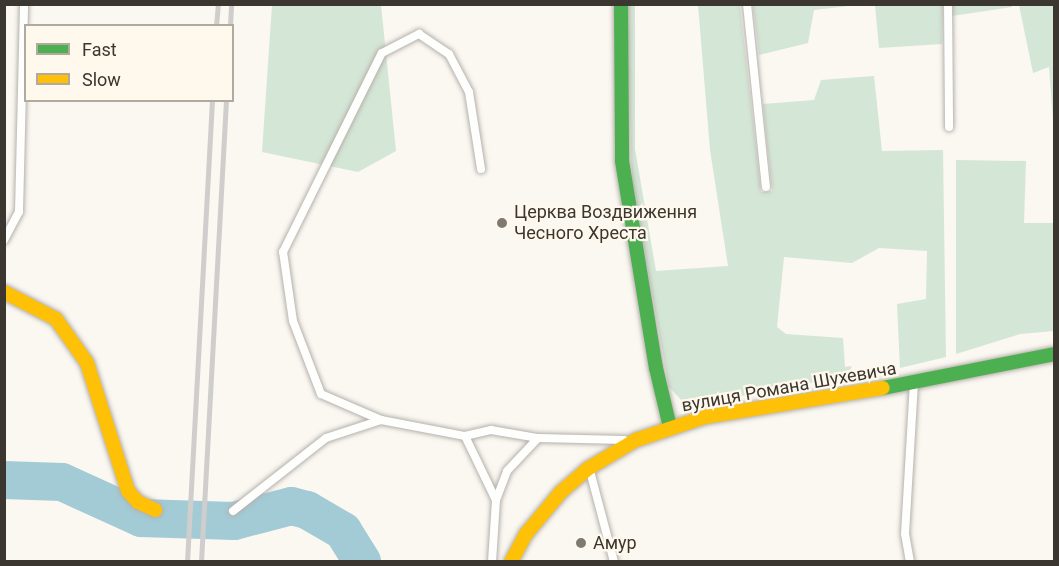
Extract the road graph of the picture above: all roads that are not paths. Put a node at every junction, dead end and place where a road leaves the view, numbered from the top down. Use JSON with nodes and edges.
{"nodes":[{"id":1,"x":24,"y":4,"type":"edge"},
{"id":2,"x":621,"y":4,"type":"edge"},
{"id":3,"x":747,"y":4,"type":"edge"},
{"id":4,"x":948,"y":4,"type":"edge"},
{"id":5,"x":949,"y":127,"type":"dead end"},
{"id":6,"x":481,"y":169,"type":"dead end"},
{"id":7,"x":766,"y":187,"type":"dead end"},
{"id":8,"x":4,"y":240,"type":"edge"},
{"id":9,"x":4,"y":292,"type":"edge"},
{"id":10,"x":1054,"y":354,"type":"edge"},
{"id":11,"x":914,"y":383,"type":"junction"},
{"id":12,"x":381,"y":420,"type":"junction"},
{"id":13,"x":670,"y":428,"type":"junction"},
{"id":14,"x":465,"y":436,"type":"junction"},
{"id":15,"x":538,"y":438,"type":"junction"},
{"id":16,"x":636,"y":440,"type":"junction"},
{"id":17,"x":590,"y":468,"type":"junction"},
{"id":18,"x":496,"y":500,"type":"junction"},
{"id":19,"x":155,"y":510,"type":"dead end"},
{"id":20,"x":232,"y":511,"type":"dead end"},
{"id":21,"x":492,"y":561,"type":"edge"},
{"id":22,"x":511,"y":561,"type":"edge"},
{"id":23,"x":614,"y":561,"type":"edge"},
{"id":24,"x":910,"y":561,"type":"edge"}],
"edges":[{"from":1,"to":8,"type":"lane"},
{"from":2,"to":13,"type":"street"},
{"from":3,"to":7,"type":"lane"},
{"from":4,"to":5,"type":"lane"},
{"from":6,"to":12,"type":"lane"},
{"from":9,"to":19,"type":"street"},
{"from":10,"to":11,"type":"street","name":"вулиця Романа Шухевича"},
{"from":11,"to":13,"type":"street","name":"вулиця Романа Шухевича"},
{"from":11,"to":24,"type":"lane"},
{"from":12,"to":14,"type":"lane"},
{"from":12,"to":20,"type":"lane"},
{"from":13,"to":16,"type":"street","name":"вулиця Романа Шухевича"},
{"from":14,"to":15,"type":"lane"},
{"from":14,"to":18,"type":"lane"},
{"from":15,"to":16,"type":"lane"},
{"from":15,"to":18,"type":"lane"},
{"from":16,"to":17,"type":"street","name":"вулиця Романа Шухевича"},
{"from":17,"to":22,"type":"street","name":"вулиця Романа Шухевича"},
{"from":17,"to":23,"type":"lane"},
{"from":18,"to":21,"type":"lane"}]}
